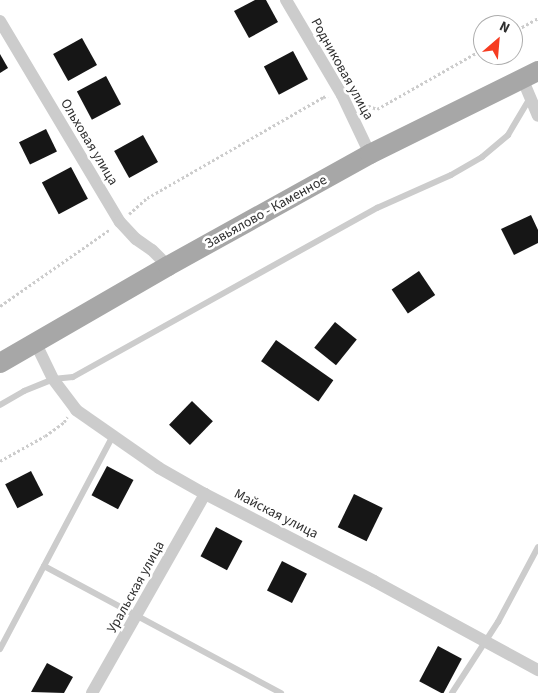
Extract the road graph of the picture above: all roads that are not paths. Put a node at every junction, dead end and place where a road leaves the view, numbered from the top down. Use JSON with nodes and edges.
{"nodes":[{"id":1,"x":286,"y":0,"type":"edge"},
{"id":2,"x":0,"y":21,"type":"edge"},
{"id":3,"x":530,"y":74,"type":"edge"},
{"id":4,"x":530,"y":98,"type":"junction"},
{"id":5,"x":538,"y":116,"type":"edge"},
{"id":6,"x":370,"y":154,"type":"junction"},
{"id":7,"x":168,"y":266,"type":"junction"},
{"id":8,"x":36,"y":344,"type":"junction"},
{"id":9,"x":0,"y":364,"type":"edge"},
{"id":10,"x":53,"y":379,"type":"junction"},
{"id":11,"x":0,"y":405,"type":"edge"},
{"id":12,"x":113,"y":436,"type":"junction"},
{"id":13,"x":204,"y":494,"type":"junction"},
{"id":14,"x":538,"y":547,"type":"edge"},
{"id":15,"x":44,"y":566,"type":"junction"},
{"id":16,"x":137,"y":616,"type":"junction"},
{"id":17,"x":484,"y":640,"type":"junction"},
{"id":18,"x":0,"y":649,"type":"edge"},
{"id":19,"x":538,"y":670,"type":"edge"},
{"id":20,"x":92,"y":693,"type":"edge"},
{"id":21,"x":281,"y":693,"type":"edge"},
{"id":22,"x":452,"y":693,"type":"edge"}],
"edges":[{"from":1,"to":6,"type":"street","name":"Родниковая улица"},
{"from":2,"to":7,"type":"street","name":"Ольховая улица"},
{"from":3,"to":4,"type":"street"},
{"from":3,"to":6,"type":"main road","name":"Завьялово - Каменное"},
{"from":4,"to":5,"type":"street"},
{"from":4,"to":10,"type":"lane"},
{"from":6,"to":7,"type":"main road","name":"Завьялово - Каменное"},
{"from":7,"to":8,"type":"main road","name":"Завьялово - Каменное"},
{"from":8,"to":9,"type":"main road","name":"Завьялово - Каменное"},
{"from":8,"to":10,"type":"street","name":"Майская улица"},
{"from":10,"to":11,"type":"lane"},
{"from":10,"to":12,"type":"street","name":"Майская улица"},
{"from":12,"to":13,"type":"street","name":"Майская улица"},
{"from":12,"to":15,"type":"lane"},
{"from":13,"to":16,"type":"street","name":"Уральская улица"},
{"from":13,"to":17,"type":"street","name":"Майская улица"},
{"from":14,"to":17,"type":"lane"},
{"from":15,"to":16,"type":"lane"},
{"from":15,"to":18,"type":"lane"},
{"from":16,"to":20,"type":"street","name":"Уральская улица"},
{"from":16,"to":21,"type":"lane"},
{"from":17,"to":19,"type":"street","name":"Майская улица"},
{"from":17,"to":22,"type":"lane"}]}
